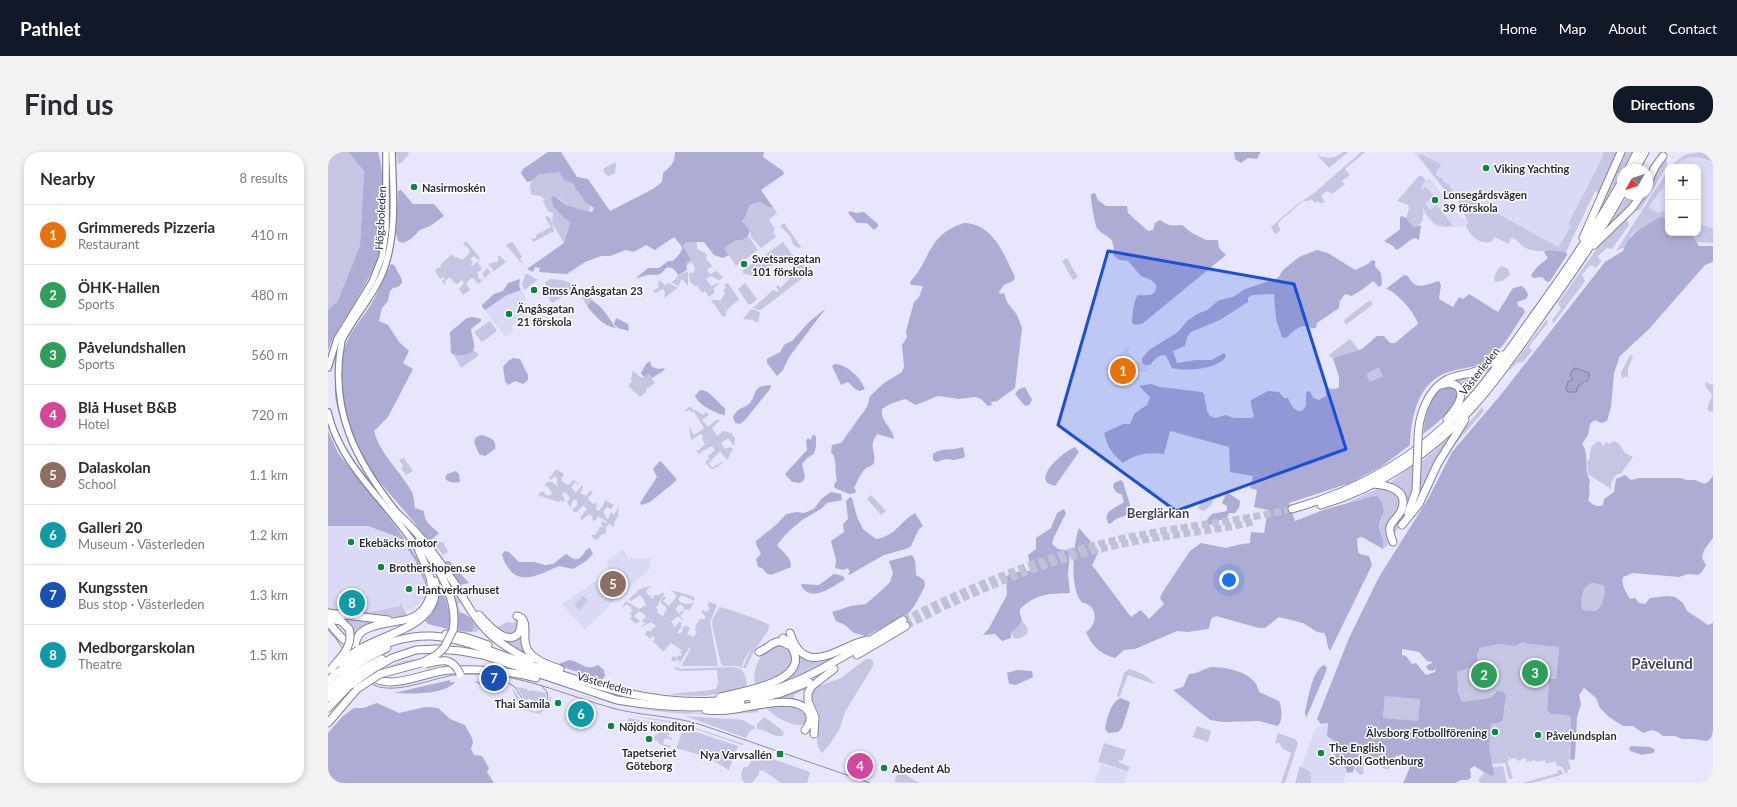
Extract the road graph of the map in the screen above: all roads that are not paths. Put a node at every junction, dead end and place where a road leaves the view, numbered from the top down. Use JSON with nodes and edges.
{"nodes":[{"id":1,"x":386,"y":152,"type":"edge"},
{"id":2,"x":392,"y":152,"type":"edge"},
{"id":3,"x":1621,"y":152,"type":"edge"},
{"id":4,"x":1637,"y":152,"type":"edge"},
{"id":5,"x":1645,"y":152,"type":"edge"},
{"id":6,"x":1663,"y":156,"type":"dead end"},
{"id":7,"x":1631,"y":164,"type":"edge"},
{"id":8,"x":1638,"y":164,"type":"edge"},
{"id":9,"x":1653,"y":171,"type":"edge"},
{"id":10,"x":1617,"y":189,"type":"edge"},
{"id":11,"x":1618,"y":200,"type":"edge"},
{"id":12,"x":1638,"y":200,"type":"edge"},
{"id":13,"x":1587,"y":252,"type":"junction"},
{"id":14,"x":1574,"y":258,"type":"junction"},
{"id":15,"x":1508,"y":352,"type":"junction"},
{"id":16,"x":328,"y":368,"type":"edge"},
{"id":17,"x":332,"y":375,"type":"dead end"},
{"id":18,"x":1435,"y":390,"type":"junction"},
{"id":19,"x":330,"y":410,"type":"edge"},
{"id":20,"x":1471,"y":410,"type":"junction"},
{"id":21,"x":1429,"y":440,"type":"junction"},
{"id":22,"x":1373,"y":484,"type":"junction"},
{"id":23,"x":399,"y":515,"type":"junction"},
{"id":24,"x":1393,"y":542,"type":"dead end"},
{"id":25,"x":419,"y":551,"type":"junction"},
{"id":26,"x":455,"y":584,"type":"junction"},
{"id":27,"x":328,"y":613,"type":"edge"},
{"id":28,"x":396,"y":620,"type":"junction"},
{"id":29,"x":328,"y":621,"type":"edge"},
{"id":30,"x":790,"y":633,"type":"dead end"},
{"id":31,"x":783,"y":638,"type":"dead end"},
{"id":32,"x":872,"y":639,"type":"junction"},
{"id":33,"x":793,"y":651,"type":"junction"},
{"id":34,"x":759,"y":652,"type":"dead end"},
{"id":35,"x":362,"y":659,"type":"junction"},
{"id":36,"x":514,"y":659,"type":"junction"},
{"id":37,"x":421,"y":663,"type":"junction"},
{"id":38,"x":543,"y":668,"type":"junction"},
{"id":39,"x":834,"y":669,"type":"junction"},
{"id":40,"x":460,"y":674,"type":"dead end"},
{"id":41,"x":338,"y":677,"type":"edge"},
{"id":42,"x":328,"y":681,"type":"edge"},
{"id":43,"x":596,"y":685,"type":"junction"},
{"id":44,"x":573,"y":686,"type":"junction"},
{"id":45,"x":357,"y":689,"type":"junction"},
{"id":46,"x":328,"y":690,"type":"edge"},
{"id":47,"x":328,"y":698,"type":"edge"},
{"id":48,"x":699,"y":702,"type":"junction"},
{"id":49,"x":662,"y":706,"type":"junction"},
{"id":50,"x":328,"y":708,"type":"edge"},
{"id":51,"x":328,"y":716,"type":"edge"},
{"id":52,"x":328,"y":723,"type":"edge"},
{"id":53,"x":805,"y":730,"type":"dead end"},
{"id":54,"x":814,"y":734,"type":"dead end"}],
"edges":[{"from":1,"to":16,"type":"main road","name":"Högsboleden"},
{"from":2,"to":17,"type":"main road","name":"Högsboleden"},
{"from":3,"to":14,"type":"highway"},
{"from":4,"to":7,"type":"highway"},
{"from":5,"to":8,"type":"highway"},
{"from":6,"to":9,"type":"highway"},
{"from":10,"to":14,"type":"highway","name":"Västerleden"},
{"from":11,"to":13,"type":"highway","name":"Västerleden"},
{"from":12,"to":13,"type":"highway"},
{"from":13,"to":20,"type":"highway","name":"Västerleden"},
{"from":14,"to":15,"type":"highway","name":"Västerleden"},
{"from":15,"to":18,"type":"highway"},
{"from":15,"to":21,"type":"highway","name":"Västerleden"},
{"from":18,"to":20,"type":"highway","bridge":true},
{"from":18,"to":21,"type":"highway"},
{"from":19,"to":23,"type":"main road"},
{"from":19,"to":25,"type":"main road"},
{"from":20,"to":22,"type":"highway","name":"Västerleden"},
{"from":21,"to":22,"type":"highway","name":"Västerleden"},
{"from":22,"to":24,"type":"highway"},
{"from":23,"to":26,"type":"highway"},
{"from":23,"to":37,"type":"highway","bridge":true},
{"from":25,"to":28,"type":"highway"},
{"from":25,"to":35,"type":"highway"},
{"from":26,"to":38,"type":"highway"},
{"from":26,"to":43,"type":"highway"},
{"from":27,"to":28,"type":"highway"},
{"from":28,"to":35,"type":"highway"},
{"from":29,"to":35,"type":"highway"},
{"from":29,"to":41,"type":"highway","bridge":true},
{"from":30,"to":32,"type":"highway"},
{"from":31,"to":33,"type":"highway"},
{"from":32,"to":39,"type":"highway","name":"Västerleden"},
{"from":32,"to":48,"type":"highway","name":"Västerleden"},
{"from":33,"to":34,"type":"highway"},
{"from":33,"to":48,"type":"highway"},
{"from":35,"to":36,"type":"highway","name":"Västerleden"},
{"from":35,"to":36,"type":"highway","name":"Västerleden"},
{"from":35,"to":41,"type":"highway","bridge":true},
{"from":35,"to":41,"type":"highway","bridge":true},
{"from":35,"to":41,"type":"highway","name":"Västerleden","bridge":true},
{"from":35,"to":44,"type":"highway","name":"Västerleden"},
{"from":35,"to":44,"type":"highway"},
{"from":36,"to":38,"type":"highway","name":"Västerleden"},
{"from":37,"to":40,"type":"highway","bridge":true},
{"from":37,"to":45,"type":"highway","bridge":true},
{"from":38,"to":43,"type":"highway","name":"Västerleden"},
{"from":39,"to":49,"type":"highway","name":"Västerleden"},
{"from":39,"to":54,"type":"highway"},
{"from":41,"to":42,"type":"highway"},
{"from":41,"to":46,"type":"highway"},
{"from":41,"to":47,"type":"highway"},
{"from":41,"to":50,"type":"highway","name":"Västerleden"},
{"from":43,"to":48,"type":"highway","name":"Västerleden"},
{"from":44,"to":49,"type":"highway","name":"Västerleden"},
{"from":45,"to":51,"type":"highway"},
{"from":45,"to":52,"type":"highway"},
{"from":49,"to":53,"type":"highway"}]}
